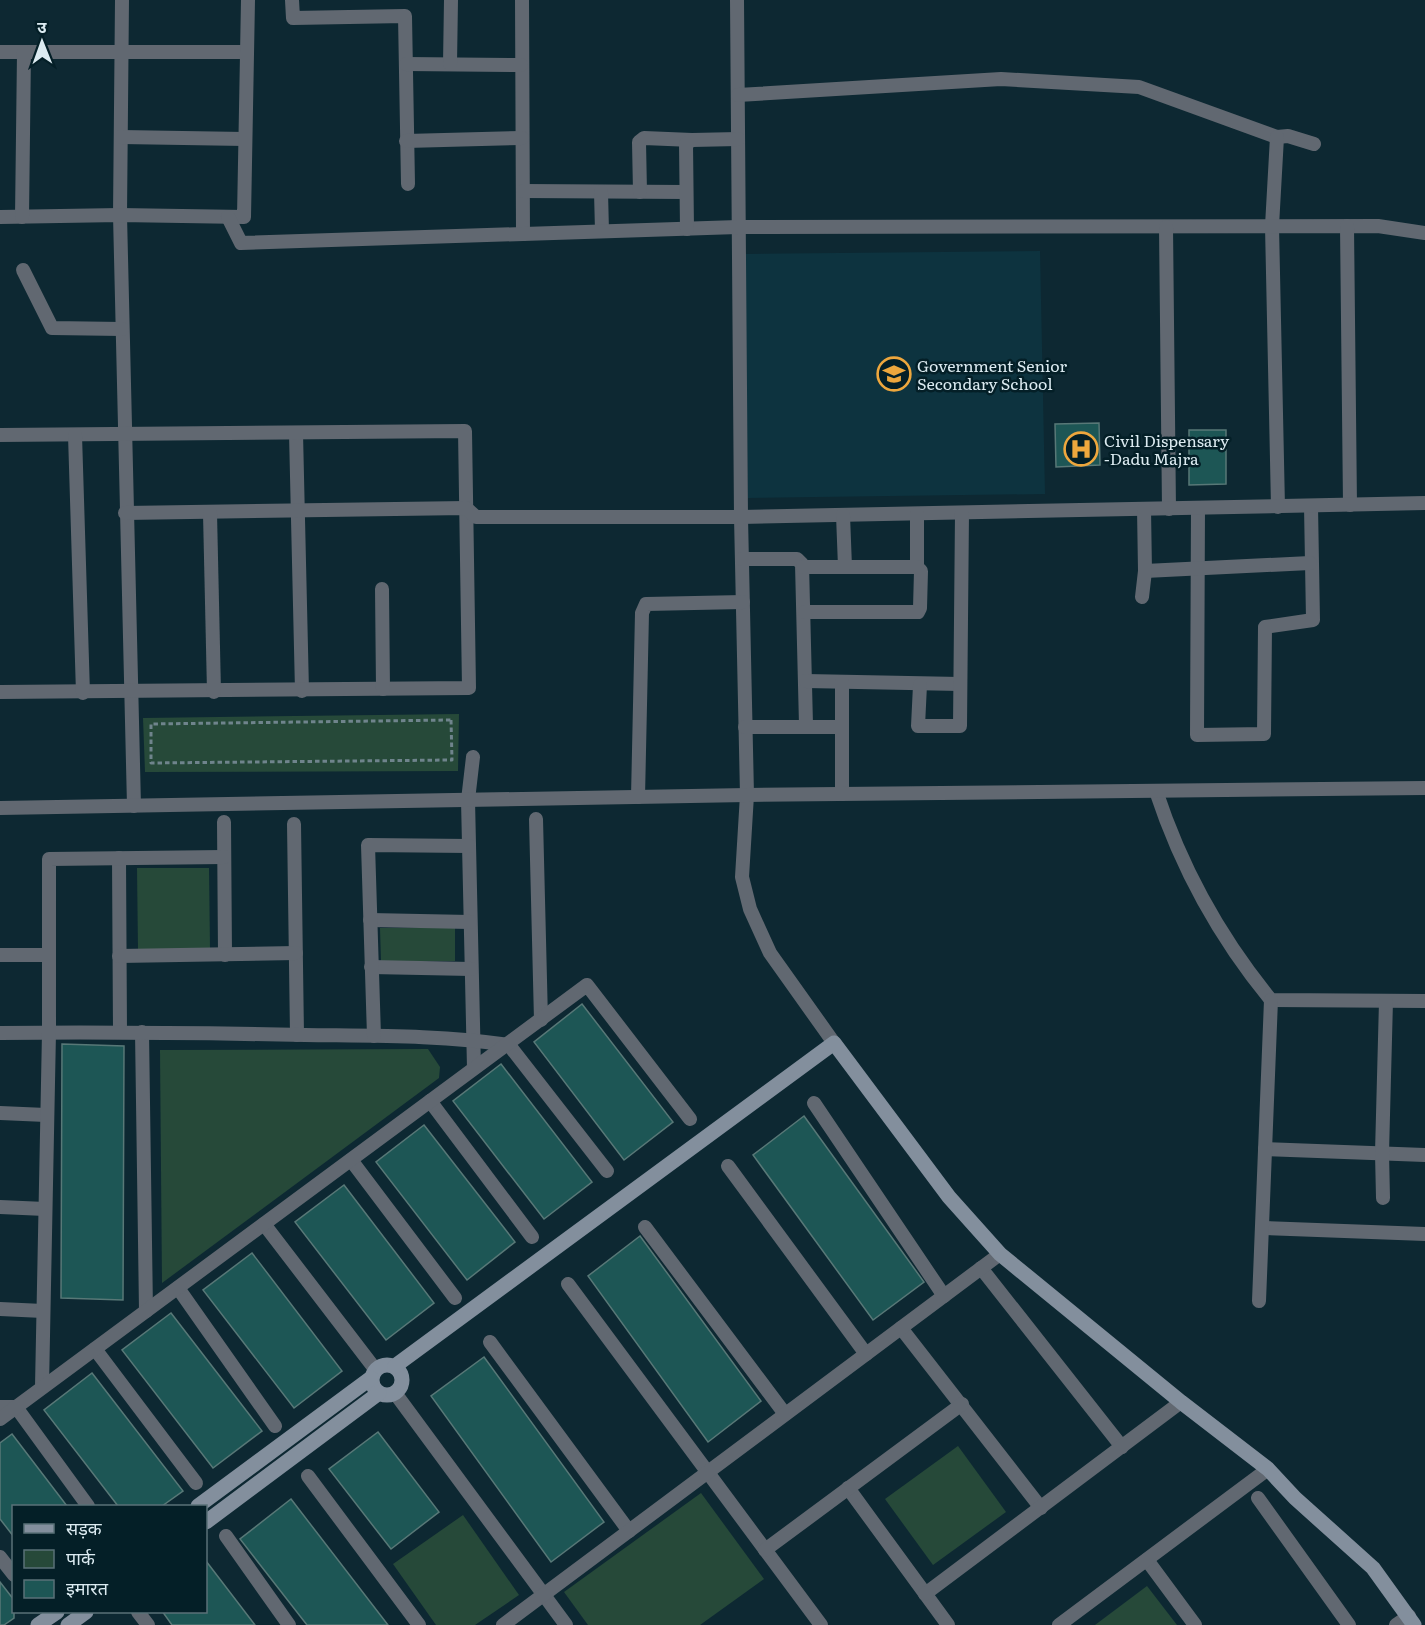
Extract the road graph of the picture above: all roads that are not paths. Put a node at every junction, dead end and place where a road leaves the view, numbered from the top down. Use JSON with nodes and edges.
{"nodes":[{"id":1,"x":122,"y":0,"type":"edge"},
{"id":2,"x":248,"y":0,"type":"edge"},
{"id":3,"x":292,"y":0,"type":"edge"},
{"id":4,"x":451,"y":0,"type":"edge"},
{"id":5,"x":522,"y":0,"type":"edge"},
{"id":6,"x":737,"y":0,"type":"edge"},
{"id":7,"x":0,"y":52,"type":"edge"},
{"id":8,"x":24,"y":52,"type":"junction"},
{"id":9,"x":122,"y":52,"type":"junction"},
{"id":10,"x":247,"y":52,"type":"junction"},
{"id":11,"x":406,"y":64,"type":"junction"},
{"id":12,"x":450,"y":64,"type":"junction"},
{"id":13,"x":521,"y":65,"type":"junction"},
{"id":14,"x":738,"y":95,"type":"junction"},
{"id":15,"x":121,"y":137,"type":"junction"},
{"id":16,"x":1277,"y":137,"type":"junction"},
{"id":17,"x":522,"y":138,"type":"junction"},
{"id":18,"x":738,"y":138,"type":"junction"},
{"id":19,"x":245,"y":139,"type":"junction"},
{"id":20,"x":692,"y":140,"type":"junction"},
{"id":21,"x":406,"y":141,"type":"junction"},
{"id":22,"x":1314,"y":144,"type":"dead end"},
{"id":23,"x":408,"y":184,"type":"dead end"},
{"id":24,"x":523,"y":191,"type":"junction"},
{"id":25,"x":601,"y":192,"type":"junction"},
{"id":26,"x":640,"y":192,"type":"junction"},
{"id":27,"x":686,"y":192,"type":"junction"},
{"id":28,"x":120,"y":215,"type":"junction"},
{"id":29,"x":22,"y":217,"type":"junction"},
{"id":30,"x":228,"y":217,"type":"junction"},
{"id":31,"x":0,"y":218,"type":"edge"},
{"id":32,"x":1166,"y":226,"type":"junction"},
{"id":33,"x":1272,"y":226,"type":"junction"},
{"id":34,"x":1347,"y":226,"type":"junction"},
{"id":35,"x":738,"y":227,"type":"junction"},
{"id":36,"x":687,"y":229,"type":"junction"},
{"id":37,"x":602,"y":231,"type":"junction"},
{"id":38,"x":1425,"y":233,"type":"edge"},
{"id":39,"x":523,"y":234,"type":"junction"},
{"id":40,"x":23,"y":270,"type":"dead end"},
{"id":41,"x":122,"y":329,"type":"junction"},
{"id":42,"x":296,"y":433,"type":"junction"},
{"id":43,"x":0,"y":435,"type":"edge"},
{"id":44,"x":75,"y":435,"type":"junction"},
{"id":45,"x":124,"y":435,"type":"junction"},
{"id":46,"x":1425,"y":504,"type":"edge"},
{"id":47,"x":1350,"y":505,"type":"junction"},
{"id":48,"x":1311,"y":506,"type":"junction"},
{"id":49,"x":1278,"y":507,"type":"junction"},
{"id":50,"x":466,"y":508,"type":"junction"},
{"id":51,"x":1198,"y":508,"type":"junction"},
{"id":52,"x":1144,"y":509,"type":"junction"},
{"id":53,"x":1169,"y":509,"type":"junction"},
{"id":54,"x":298,"y":511,"type":"junction"},
{"id":55,"x":125,"y":513,"type":"junction"},
{"id":56,"x":210,"y":513,"type":"junction"},
{"id":57,"x":962,"y":513,"type":"junction"},
{"id":58,"x":917,"y":514,"type":"junction"},
{"id":59,"x":843,"y":515,"type":"junction"},
{"id":60,"x":741,"y":517,"type":"junction"},
{"id":61,"x":742,"y":559,"type":"junction"},
{"id":62,"x":1310,"y":563,"type":"junction"},
{"id":63,"x":803,"y":567,"type":"junction"},
{"id":64,"x":845,"y":567,"type":"junction"},
{"id":65,"x":917,"y":567,"type":"junction"},
{"id":66,"x":1198,"y":569,"type":"junction"},
{"id":67,"x":1145,"y":571,"type":"junction"},
{"id":68,"x":382,"y":589,"type":"dead end"},
{"id":69,"x":1142,"y":597,"type":"dead end"},
{"id":70,"x":743,"y":602,"type":"junction"},
{"id":71,"x":805,"y":612,"type":"junction"},
{"id":72,"x":806,"y":681,"type":"junction"},
{"id":73,"x":842,"y":682,"type":"junction"},
{"id":74,"x":960,"y":684,"type":"junction"},
{"id":75,"x":920,"y":685,"type":"junction"},
{"id":76,"x":383,"y":689,"type":"junction"},
{"id":77,"x":302,"y":691,"type":"junction"},
{"id":78,"x":0,"y":692,"type":"edge"},
{"id":79,"x":214,"y":692,"type":"junction"},
{"id":80,"x":83,"y":693,"type":"junction"},
{"id":81,"x":130,"y":693,"type":"junction"},
{"id":82,"x":806,"y":725,"type":"junction"},
{"id":83,"x":746,"y":727,"type":"junction"},
{"id":84,"x":842,"y":727,"type":"junction"},
{"id":85,"x":473,"y":757,"type":"dead end"},
{"id":86,"x":1425,"y":788,"type":"edge"},
{"id":87,"x":1156,"y":791,"type":"junction"},
{"id":88,"x":842,"y":794,"type":"junction"},
{"id":89,"x":747,"y":795,"type":"junction"},
{"id":90,"x":638,"y":797,"type":"junction"},
{"id":91,"x":468,"y":800,"type":"junction"},
{"id":92,"x":134,"y":806,"type":"junction"},
{"id":93,"x":0,"y":808,"type":"edge"},
{"id":94,"x":536,"y":819,"type":"dead end"},
{"id":95,"x":224,"y":822,"type":"dead end"},
{"id":96,"x":294,"y":825,"type":"dead end"},
{"id":97,"x":469,"y":846,"type":"junction"},
{"id":98,"x":224,"y":857,"type":"junction"},
{"id":99,"x":119,"y":858,"type":"junction"},
{"id":100,"x":370,"y":920,"type":"junction"},
{"id":101,"x":470,"y":922,"type":"junction"},
{"id":102,"x":296,"y":953,"type":"junction"},
{"id":103,"x":0,"y":955,"type":"edge"},
{"id":104,"x":48,"y":955,"type":"junction"},
{"id":105,"x":225,"y":955,"type":"junction"},
{"id":106,"x":119,"y":956,"type":"junction"},
{"id":107,"x":371,"y":968,"type":"junction"},
{"id":108,"x":471,"y":969,"type":"junction"},
{"id":109,"x":1271,"y":1000,"type":"junction"},
{"id":110,"x":1386,"y":1001,"type":"junction"},
{"id":111,"x":1425,"y":1001,"type":"edge"},
{"id":112,"x":541,"y":1020,"type":"junction"},
{"id":113,"x":49,"y":1032,"type":"junction"},
{"id":114,"x":120,"y":1032,"type":"junction"},
{"id":115,"x":142,"y":1032,"type":"junction"},
{"id":116,"x":0,"y":1033,"type":"edge"},
{"id":117,"x":297,"y":1035,"type":"junction"},
{"id":118,"x":374,"y":1036,"type":"junction"},
{"id":119,"x":474,"y":1040,"type":"junction"},
{"id":120,"x":834,"y":1043,"type":"junction"},
{"id":121,"x":509,"y":1045,"type":"junction"},
{"id":122,"x":474,"y":1068,"type":"junction"},
{"id":123,"x":430,"y":1101,"type":"junction"},
{"id":124,"x":814,"y":1102,"type":"dead end"},
{"id":125,"x":0,"y":1113,"type":"edge"},
{"id":126,"x":46,"y":1115,"type":"junction"},
{"id":127,"x":690,"y":1119,"type":"dead end"},
{"id":128,"x":1266,"y":1149,"type":"junction"},
{"id":129,"x":1382,"y":1153,"type":"junction"},
{"id":130,"x":1425,"y":1155,"type":"edge"},
{"id":131,"x":351,"y":1160,"type":"junction"},
{"id":132,"x":728,"y":1166,"type":"dead end"},
{"id":133,"x":607,"y":1171,"type":"dead end"},
{"id":134,"x":1383,"y":1198,"type":"dead end"},
{"id":135,"x":0,"y":1207,"type":"edge"},
{"id":136,"x":45,"y":1209,"type":"junction"},
{"id":137,"x":264,"y":1224,"type":"junction"},
{"id":138,"x":645,"y":1227,"type":"dead end"},
{"id":139,"x":1262,"y":1228,"type":"junction"},
{"id":140,"x":1425,"y":1234,"type":"edge"},
{"id":141,"x":532,"y":1237,"type":"dead end"},
{"id":142,"x":1000,"y":1254,"type":"junction"},
{"id":143,"x":981,"y":1268,"type":"junction"},
{"id":144,"x":568,"y":1284,"type":"dead end"},
{"id":145,"x":178,"y":1288,"type":"junction"},
{"id":146,"x":944,"y":1296,"type":"junction"},
{"id":147,"x":455,"y":1298,"type":"dead end"},
{"id":148,"x":1259,"y":1300,"type":"dead end"},
{"id":149,"x":0,"y":1309,"type":"edge"},
{"id":150,"x":43,"y":1311,"type":"junction"},
{"id":151,"x":146,"y":1311,"type":"junction"},
{"id":152,"x":901,"y":1328,"type":"junction"},
{"id":153,"x":490,"y":1342,"type":"dead end"},
{"id":154,"x":95,"y":1349,"type":"junction"},
{"id":155,"x":866,"y":1354,"type":"junction"},
{"id":156,"x":395,"y":1366,"type":"junction"},
{"id":157,"x":373,"y":1374,"type":"junction"},
{"id":158,"x":42,"y":1387,"type":"junction"},
{"id":159,"x":379,"y":1393,"type":"junction"},
{"id":160,"x":395,"y":1393,"type":"junction"},
{"id":161,"x":1181,"y":1402,"type":"junction"},
{"id":162,"x":962,"y":1404,"type":"junction"},
{"id":163,"x":0,"y":1407,"type":"edge"},
{"id":164,"x":16,"y":1407,"type":"junction"},
{"id":165,"x":785,"y":1414,"type":"junction"},
{"id":166,"x":0,"y":1419,"type":"edge"},
{"id":167,"x":274,"y":1426,"type":"dead end"},
{"id":168,"x":1122,"y":1447,"type":"junction"},
{"id":169,"x":1268,"y":1469,"type":"junction"},
{"id":170,"x":706,"y":1473,"type":"junction"},
{"id":171,"x":308,"y":1476,"type":"dead end"},
{"id":172,"x":196,"y":1483,"type":"dead end"},
{"id":173,"x":848,"y":1488,"type":"junction"},
{"id":174,"x":1258,"y":1498,"type":"dead end"},
{"id":175,"x":87,"y":1505,"type":"edge"},
{"id":176,"x":199,"y":1505,"type":"edge"},
{"id":177,"x":1041,"y":1508,"type":"junction"},
{"id":178,"x":207,"y":1521,"type":"edge"},
{"id":179,"x":629,"y":1531,"type":"junction"},
{"id":180,"x":226,"y":1536,"type":"dead end"},
{"id":181,"x":765,"y":1550,"type":"junction"},
{"id":182,"x":0,"y":1557,"type":"edge"},
{"id":183,"x":1147,"y":1560,"type":"junction"},
{"id":184,"x":12,"y":1572,"type":"edge"},
{"id":185,"x":544,"y":1594,"type":"junction"},
{"id":186,"x":925,"y":1594,"type":"junction"},
{"id":187,"x":54,"y":1613,"type":"edge"},
{"id":188,"x":83,"y":1613,"type":"edge"},
{"id":189,"x":1406,"y":1622,"type":"edge"},
{"id":190,"x":38,"y":1625,"type":"edge"},
{"id":191,"x":68,"y":1625,"type":"edge"},
{"id":192,"x":289,"y":1625,"type":"edge"},
{"id":193,"x":419,"y":1625,"type":"edge"},
{"id":194,"x":503,"y":1625,"type":"edge"},
{"id":195,"x":566,"y":1625,"type":"edge"},
{"id":196,"x":821,"y":1625,"type":"edge"},
{"id":197,"x":948,"y":1625,"type":"edge"},
{"id":198,"x":1059,"y":1625,"type":"edge"},
{"id":199,"x":1195,"y":1625,"type":"edge"},
{"id":200,"x":1349,"y":1625,"type":"edge"}],
"edges":[{"from":1,"to":9,"type":"street"},
{"from":2,"to":10,"type":"street"},
{"from":3,"to":11,"type":"street"},
{"from":4,"to":12,"type":"street"},
{"from":5,"to":13,"type":"street"},
{"from":6,"to":14,"type":"street"},
{"from":7,"to":8,"type":"street"},
{"from":8,"to":9,"type":"street"},
{"from":8,"to":29,"type":"street"},
{"from":9,"to":10,"type":"street"},
{"from":9,"to":15,"type":"street"},
{"from":10,"to":19,"type":"street"},
{"from":11,"to":12,"type":"street"},
{"from":11,"to":21,"type":"street"},
{"from":12,"to":13,"type":"street"},
{"from":13,"to":17,"type":"street"},
{"from":14,"to":16,"type":"street"},
{"from":14,"to":18,"type":"street"},
{"from":15,"to":19,"type":"street"},
{"from":15,"to":28,"type":"street"},
{"from":16,"to":22,"type":"street"},
{"from":16,"to":33,"type":"street"},
{"from":17,"to":21,"type":"street"},
{"from":17,"to":24,"type":"street"},
{"from":18,"to":20,"type":"street"},
{"from":18,"to":35,"type":"street"},
{"from":19,"to":30,"type":"street"},
{"from":20,"to":26,"type":"street"},
{"from":20,"to":27,"type":"street"},
{"from":21,"to":23,"type":"street"},
{"from":24,"to":25,"type":"street"},
{"from":24,"to":39,"type":"street"},
{"from":25,"to":26,"type":"street"},
{"from":25,"to":37,"type":"street"},
{"from":26,"to":27,"type":"street"},
{"from":27,"to":36,"type":"street"},
{"from":28,"to":29,"type":"street"},
{"from":28,"to":30,"type":"street"},
{"from":28,"to":41,"type":"street"},
{"from":29,"to":31,"type":"street"},
{"from":30,"to":39,"type":"street"},
{"from":32,"to":33,"type":"street"},
{"from":32,"to":35,"type":"street"},
{"from":32,"to":53,"type":"street"},
{"from":33,"to":34,"type":"street"},
{"from":33,"to":49,"type":"street"},
{"from":34,"to":38,"type":"street"},
{"from":34,"to":47,"type":"street"},
{"from":35,"to":36,"type":"street"},
{"from":35,"to":60,"type":"street"},
{"from":36,"to":37,"type":"street"},
{"from":37,"to":39,"type":"street"},
{"from":40,"to":41,"type":"street"},
{"from":41,"to":45,"type":"street"},
{"from":42,"to":45,"type":"street"},
{"from":42,"to":50,"type":"street"},
{"from":42,"to":54,"type":"street"},
{"from":43,"to":44,"type":"street"},
{"from":44,"to":45,"type":"street"},
{"from":44,"to":80,"type":"street"},
{"from":45,"to":55,"type":"street"},
{"from":46,"to":47,"type":"street"},
{"from":47,"to":48,"type":"street"},
{"from":48,"to":49,"type":"street"},
{"from":48,"to":62,"type":"street"},
{"from":49,"to":51,"type":"street"},
{"from":50,"to":54,"type":"street"},
{"from":50,"to":60,"type":"street"},
{"from":50,"to":76,"type":"street"},
{"from":51,"to":53,"type":"street"},
{"from":51,"to":66,"type":"street"},
{"from":52,"to":53,"type":"street"},
{"from":52,"to":57,"type":"street"},
{"from":52,"to":67,"type":"street"},
{"from":54,"to":56,"type":"street"},
{"from":54,"to":77,"type":"street"},
{"from":55,"to":56,"type":"street"},
{"from":55,"to":81,"type":"street"},
{"from":56,"to":79,"type":"street"},
{"from":57,"to":58,"type":"street"},
{"from":57,"to":74,"type":"street"},
{"from":58,"to":59,"type":"street"},
{"from":58,"to":65,"type":"street"},
{"from":59,"to":60,"type":"street"},
{"from":59,"to":64,"type":"street"},
{"from":60,"to":61,"type":"street"},
{"from":61,"to":63,"type":"street"},
{"from":61,"to":70,"type":"street"},
{"from":62,"to":66,"type":"street"},
{"from":62,"to":66,"type":"street"},
{"from":63,"to":64,"type":"street"},
{"from":63,"to":71,"type":"street"},
{"from":64,"to":65,"type":"street"},
{"from":65,"to":71,"type":"street"},
{"from":66,"to":67,"type":"street"},
{"from":67,"to":69,"type":"street"},
{"from":68,"to":76,"type":"street"},
{"from":70,"to":83,"type":"street"},
{"from":70,"to":90,"type":"street"},
{"from":71,"to":72,"type":"street"},
{"from":72,"to":73,"type":"street"},
{"from":72,"to":82,"type":"street"},
{"from":73,"to":75,"type":"street"},
{"from":73,"to":84,"type":"street"},
{"from":74,"to":75,"type":"street"},
{"from":74,"to":75,"type":"street"},
{"from":76,"to":77,"type":"street"},
{"from":77,"to":79,"type":"street"},
{"from":78,"to":80,"type":"street"},
{"from":79,"to":81,"type":"street"},
{"from":80,"to":81,"type":"street"},
{"from":81,"to":92,"type":"street"},
{"from":82,"to":83,"type":"street"},
{"from":82,"to":84,"type":"street"},
{"from":83,"to":89,"type":"street"},
{"from":84,"to":88,"type":"street"},
{"from":85,"to":91,"type":"street"},
{"from":86,"to":87,"type":"street"},
{"from":87,"to":88,"type":"street"},
{"from":87,"to":109,"type":"street"},
{"from":88,"to":89,"type":"street"},
{"from":89,"to":90,"type":"street"},
{"from":89,"to":120,"type":"street"},
{"from":90,"to":91,"type":"street"},
{"from":91,"to":92,"type":"street"},
{"from":91,"to":97,"type":"street"},
{"from":92,"to":93,"type":"street"},
{"from":94,"to":112,"type":"street"},
{"from":95,"to":98,"type":"street"},
{"from":96,"to":102,"type":"street"},
{"from":97,"to":100,"type":"street"},
{"from":97,"to":101,"type":"street"},
{"from":98,"to":99,"type":"street"},
{"from":98,"to":105,"type":"street"},
{"from":99,"to":104,"type":"street"},
{"from":99,"to":106,"type":"street"},
{"from":100,"to":101,"type":"street"},
{"from":100,"to":107,"type":"street"},
{"from":101,"to":108,"type":"street"},
{"from":102,"to":105,"type":"street"},
{"from":102,"to":117,"type":"street"},
{"from":103,"to":104,"type":"street"},
{"from":104,"to":113,"type":"street"},
{"from":105,"to":106,"type":"street"},
{"from":106,"to":114,"type":"street"},
{"from":107,"to":108,"type":"street"},
{"from":107,"to":118,"type":"street"},
{"from":108,"to":119,"type":"street"},
{"from":109,"to":110,"type":"street"},
{"from":109,"to":128,"type":"street"},
{"from":110,"to":111,"type":"street"},
{"from":110,"to":129,"type":"street"},
{"from":112,"to":121,"type":"street"},
{"from":112,"to":127,"type":"street"},
{"from":113,"to":114,"type":"street"},
{"from":113,"to":116,"type":"street"},
{"from":113,"to":126,"type":"street"},
{"from":114,"to":115,"type":"street"},
{"from":115,"to":117,"type":"street"},
{"from":115,"to":151,"type":"street"},
{"from":117,"to":118,"type":"street"},
{"from":118,"to":119,"type":"street"},
{"from":119,"to":121,"type":"street"},
{"from":119,"to":122,"type":"street"},
{"from":120,"to":142,"type":"street"},
{"from":120,"to":156,"type":"street"},
{"from":121,"to":122,"type":"street"},
{"from":121,"to":133,"type":"street"},
{"from":122,"to":123,"type":"street"},
{"from":123,"to":131,"type":"street"},
{"from":123,"to":141,"type":"street"},
{"from":124,"to":146,"type":"street"},
{"from":125,"to":126,"type":"street"},
{"from":126,"to":136,"type":"street"},
{"from":128,"to":129,"type":"street"},
{"from":128,"to":139,"type":"street"},
{"from":129,"to":130,"type":"street"},
{"from":129,"to":134,"type":"street"},
{"from":131,"to":137,"type":"street"},
{"from":131,"to":147,"type":"street"},
{"from":132,"to":155,"type":"street"},
{"from":135,"to":136,"type":"street"},
{"from":136,"to":150,"type":"street"},
{"from":137,"to":145,"type":"street"},
{"from":137,"to":157,"type":"street"},
{"from":138,"to":165,"type":"street"},
{"from":139,"to":140,"type":"street"},
{"from":139,"to":148,"type":"street"},
{"from":142,"to":143,"type":"street"},
{"from":142,"to":161,"type":"street"},
{"from":143,"to":146,"type":"street"},
{"from":143,"to":168,"type":"street"},
{"from":144,"to":170,"type":"street"},
{"from":145,"to":151,"type":"street"},
{"from":145,"to":167,"type":"street"},
{"from":146,"to":152,"type":"street"},
{"from":149,"to":150,"type":"street"},
{"from":150,"to":158,"type":"street"},
{"from":151,"to":154,"type":"street"},
{"from":152,"to":155,"type":"street"},
{"from":152,"to":162,"type":"street"},
{"from":153,"to":179,"type":"street"},
{"from":154,"to":158,"type":"street"},
{"from":154,"to":172,"type":"street"},
{"from":155,"to":165,"type":"street"},
{"from":156,"to":157,"type":"street"},
{"from":156,"to":160,"type":"street"},
{"from":157,"to":159,"type":"street"},
{"from":157,"to":176,"type":"street"},
{"from":158,"to":164,"type":"street"},
{"from":159,"to":160,"type":"street"},
{"from":159,"to":178,"type":"street"},
{"from":160,"to":185,"type":"street"},
{"from":161,"to":168,"type":"street"},
{"from":161,"to":169,"type":"street"},
{"from":162,"to":173,"type":"street"},
{"from":162,"to":177,"type":"street"},
{"from":163,"to":164,"type":"street"},
{"from":164,"to":166,"type":"street"},
{"from":164,"to":175,"type":"street"},
{"from":165,"to":170,"type":"street"},
{"from":168,"to":177,"type":"street"},
{"from":169,"to":183,"type":"street"},
{"from":169,"to":189,"type":"street"},
{"from":170,"to":179,"type":"street"},
{"from":170,"to":181,"type":"street"},
{"from":171,"to":193,"type":"street"},
{"from":173,"to":181,"type":"street"},
{"from":173,"to":186,"type":"street"},
{"from":174,"to":200,"type":"street"},
{"from":177,"to":186,"type":"street"},
{"from":179,"to":185,"type":"street"},
{"from":180,"to":192,"type":"street"},
{"from":181,"to":196,"type":"street"},
{"from":182,"to":184,"type":"street"},
{"from":183,"to":198,"type":"street"},
{"from":183,"to":199,"type":"street"},
{"from":185,"to":194,"type":"street"},
{"from":185,"to":195,"type":"street"},
{"from":186,"to":197,"type":"street"},
{"from":187,"to":190,"type":"street"},
{"from":188,"to":191,"type":"street"}]}
